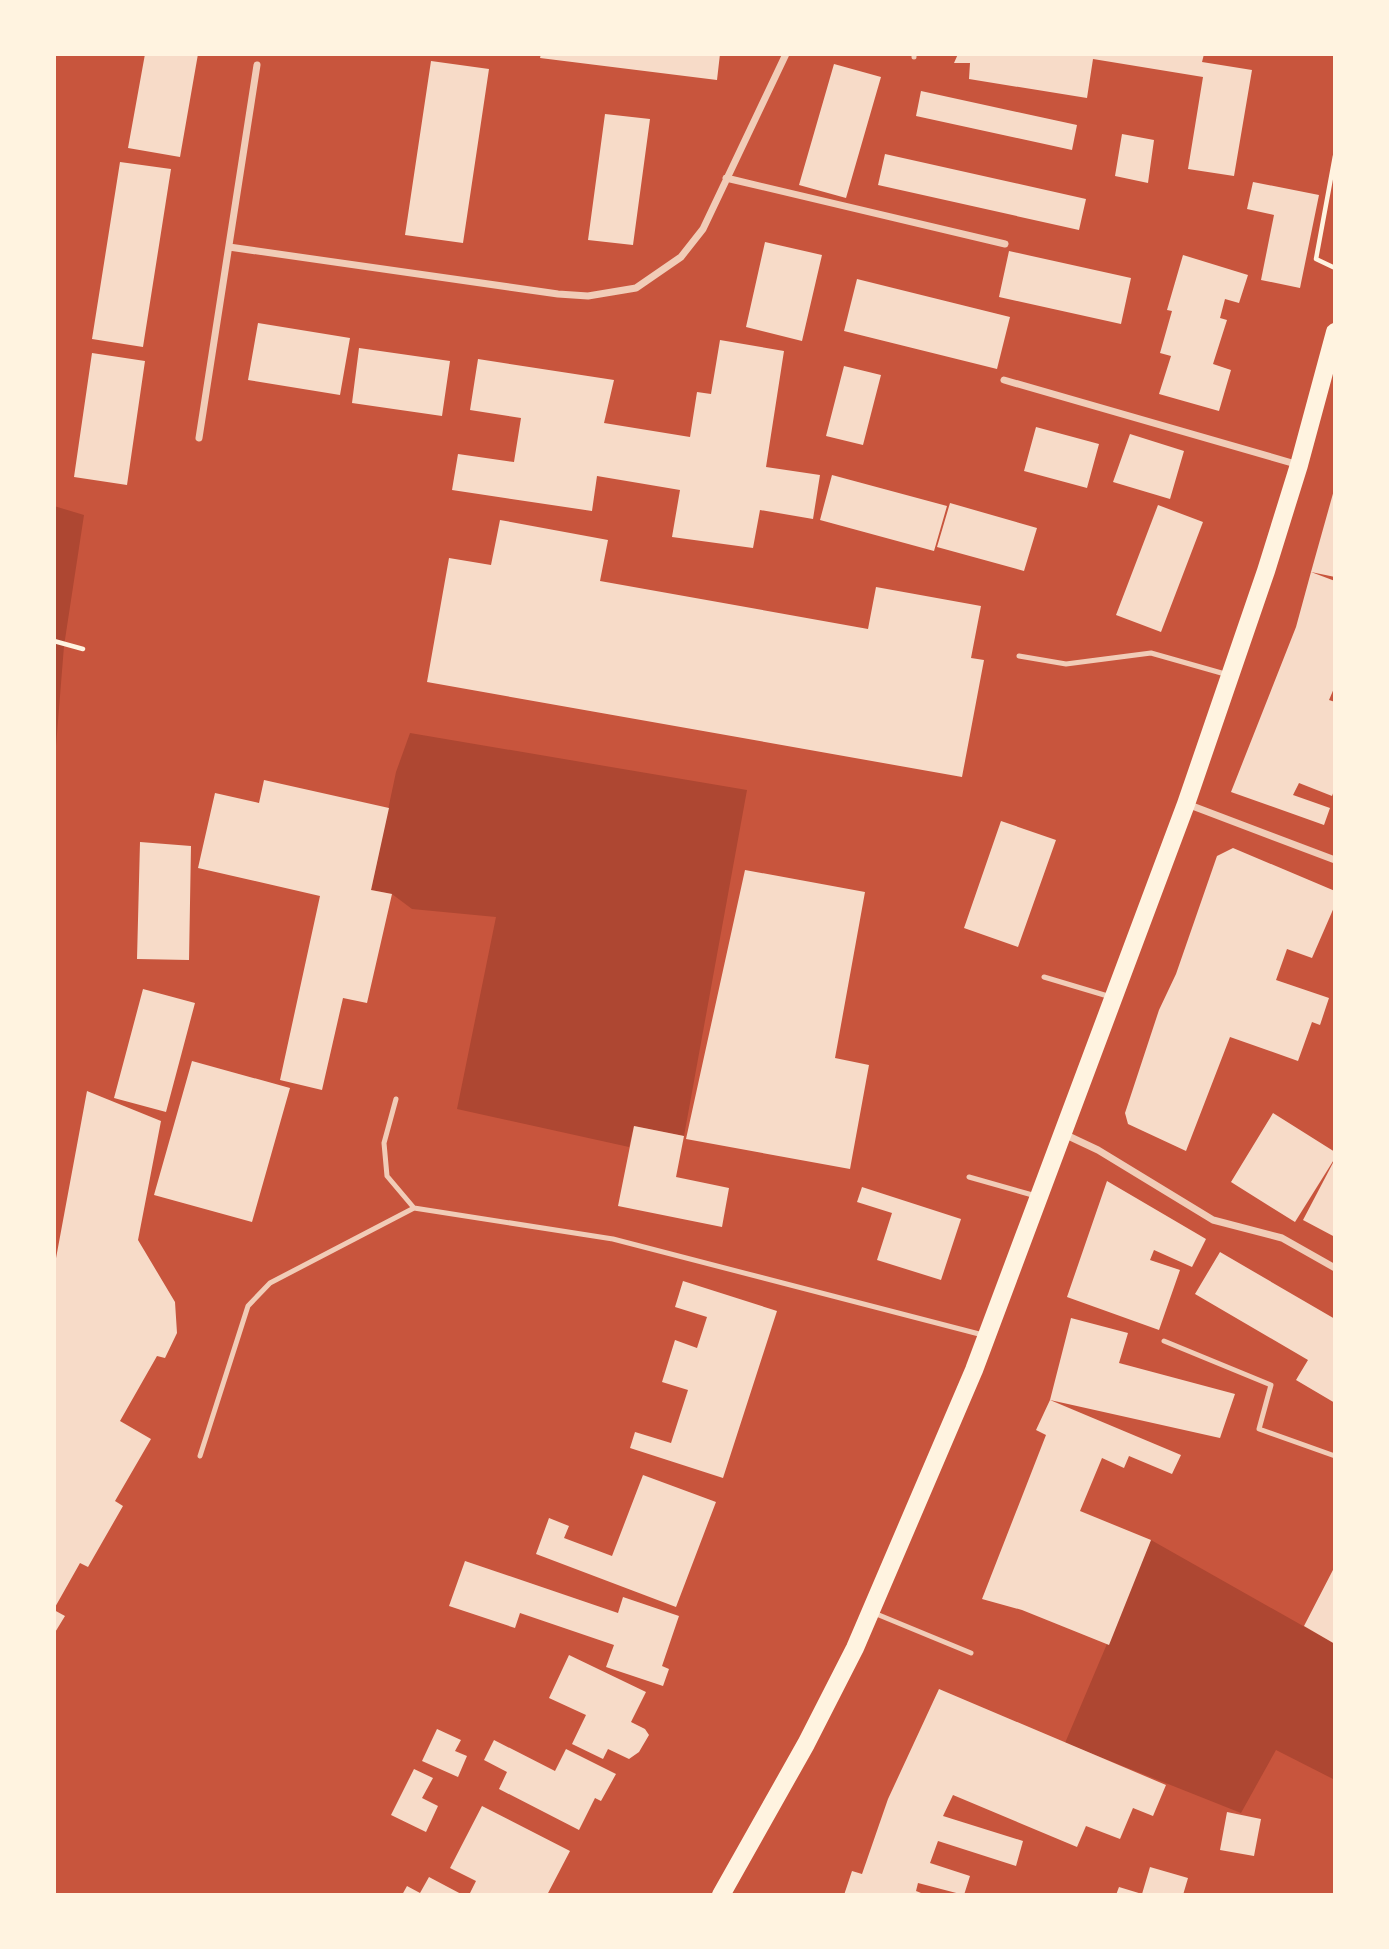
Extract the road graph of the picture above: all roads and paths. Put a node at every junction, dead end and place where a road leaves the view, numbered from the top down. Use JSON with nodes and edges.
{"nodes":[{"id":1,"x":786,"y":54,"type":"edge"},
{"id":2,"x":257,"y":65,"type":"dead end"},
{"id":3,"x":1335,"y":156,"type":"edge"},
{"id":4,"x":726,"y":178,"type":"junction"},
{"id":5,"x":1004,"y":244,"type":"dead end"},
{"id":6,"x":229,"y":247,"type":"junction"},
{"id":7,"x":1335,"y":268,"type":"edge"},
{"id":8,"x":1335,"y":332,"type":"edge"},
{"id":9,"x":1004,"y":380,"type":"dead end"},
{"id":10,"x":199,"y":438,"type":"dead end"},
{"id":11,"x":1299,"y":465,"type":"junction"},
{"id":12,"x":54,"y":641,"type":"edge"},
{"id":13,"x":83,"y":649,"type":"dead end"},
{"id":14,"x":1019,"y":656,"type":"dead end"},
{"id":15,"x":1229,"y":676,"type":"junction"},
{"id":16,"x":1186,"y":804,"type":"junction"},
{"id":17,"x":1335,"y":860,"type":"edge"},
{"id":18,"x":1044,"y":977,"type":"dead end"},
{"id":19,"x":1114,"y":998,"type":"junction"},
{"id":20,"x":396,"y":1099,"type":"dead end"},
{"id":21,"x":1064,"y":1134,"type":"junction"},
{"id":22,"x":969,"y":1177,"type":"dead end"},
{"id":23,"x":1039,"y":1197,"type":"junction"},
{"id":24,"x":414,"y":1208,"type":"junction"},
{"id":25,"x":1335,"y":1268,"type":"edge"},
{"id":26,"x":986,"y":1336,"type":"junction"},
{"id":27,"x":1164,"y":1341,"type":"dead end"},
{"id":28,"x":200,"y":1456,"type":"dead end"},
{"id":29,"x":1335,"y":1456,"type":"edge"},
{"id":30,"x":872,"y":1612,"type":"junction"},
{"id":31,"x":971,"y":1653,"type":"dead end"},
{"id":32,"x":721,"y":1895,"type":"edge"}],
"edges":[{"from":1,"to":4,"type":"street"},
{"from":2,"to":6,"type":"street"},
{"from":3,"to":7,"type":"path"},
{"from":4,"to":5,"type":"street"},
{"from":4,"to":6,"type":"street"},
{"from":6,"to":10,"type":"street"},
{"from":8,"to":11,"type":"main road"},
{"from":9,"to":11,"type":"street"},
{"from":11,"to":15,"type":"main road"},
{"from":12,"to":13,"type":"path"},
{"from":14,"to":15,"type":"lane"},
{"from":15,"to":16,"type":"main road"},
{"from":16,"to":17,"type":"street"},
{"from":16,"to":19,"type":"main road"},
{"from":18,"to":19,"type":"lane"},
{"from":19,"to":21,"type":"main road"},
{"from":20,"to":24,"type":"lane"},
{"from":21,"to":23,"type":"main road"},
{"from":21,"to":25,"type":"street"},
{"from":22,"to":23,"type":"lane"},
{"from":23,"to":26,"type":"main road"},
{"from":24,"to":26,"type":"lane"},
{"from":24,"to":28,"type":"lane"},
{"from":26,"to":30,"type":"main road"},
{"from":27,"to":29,"type":"lane"},
{"from":30,"to":31,"type":"lane"},
{"from":30,"to":32,"type":"main road"}]}
